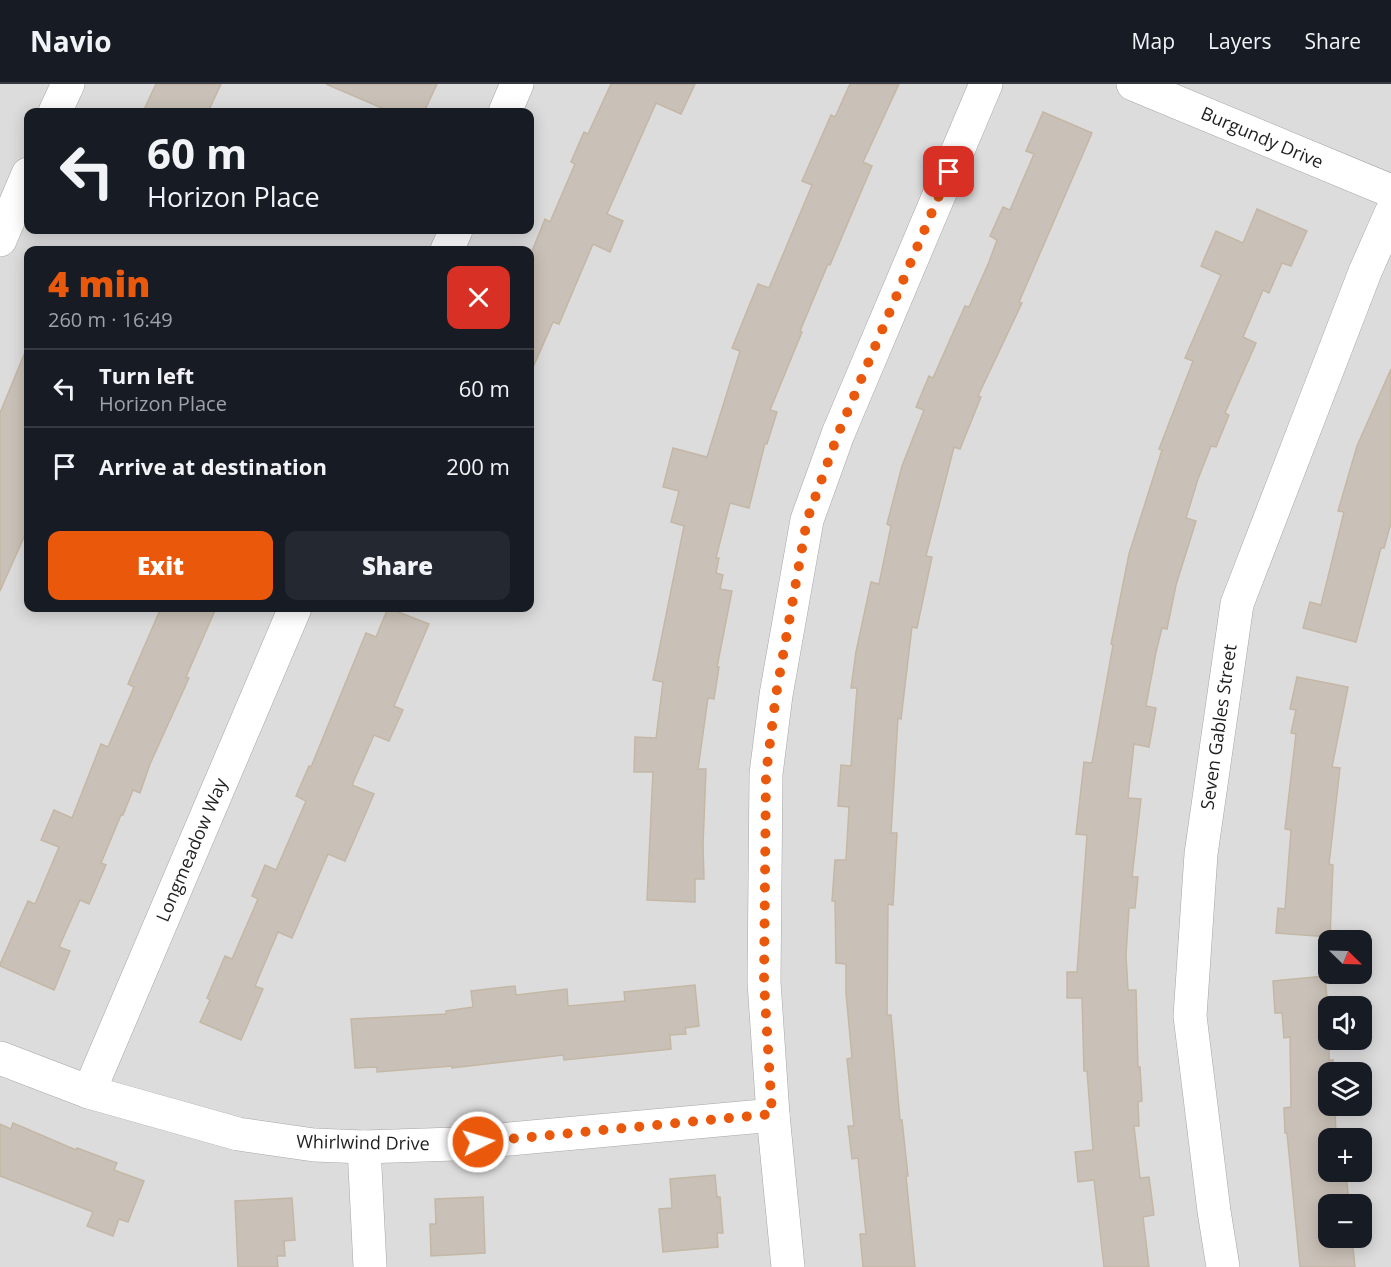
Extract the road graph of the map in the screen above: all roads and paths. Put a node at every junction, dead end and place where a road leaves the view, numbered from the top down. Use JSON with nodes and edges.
{"nodes":[{"id":1,"x":68,"y":84,"type":"edge"},
{"id":2,"x":518,"y":84,"type":"edge"},
{"id":3,"x":986,"y":84,"type":"edge"},
{"id":4,"x":1133,"y":84,"type":"edge"},
{"id":5,"x":57,"y":108,"type":"edge"},
{"id":6,"x":507,"y":108,"type":"edge"},
{"id":7,"x":24,"y":183,"type":"edge"},
{"id":8,"x":1391,"y":191,"type":"edge"},
{"id":9,"x":1391,"y":213,"type":"edge"},
{"id":10,"x":0,"y":240,"type":"edge"},
{"id":11,"x":293,"y":612,"type":"edge"},
{"id":12,"x":0,"y":1058,"type":"edge"},
{"id":13,"x":89,"y":1092,"type":"junction"},
{"id":14,"x":772,"y":1114,"type":"junction"},
{"id":15,"x":364,"y":1147,"type":"junction"},
{"id":16,"x":370,"y":1267,"type":"edge"},
{"id":17,"x":788,"y":1267,"type":"edge"},
{"id":18,"x":1223,"y":1267,"type":"edge"}],
"edges":[{"from":1,"to":5,"type":"street"},
{"from":2,"to":6,"type":"street"},
{"from":3,"to":14,"type":"street"},
{"from":4,"to":8,"type":"street","name":"Burgundy Drive"},
{"from":7,"to":10,"type":"street"},
{"from":9,"to":18,"type":"street","name":"Seven Gables Street"},
{"from":11,"to":13,"type":"street","name":"Longmeadow Way"},
{"from":12,"to":13,"type":"street","name":"Whirlwind Drive"},
{"from":13,"to":15,"type":"street","name":"Whirlwind Drive"},
{"from":14,"to":15,"type":"street","name":"Whirlwind Drive"},
{"from":14,"to":17,"type":"street"},
{"from":15,"to":16,"type":"street"}]}
